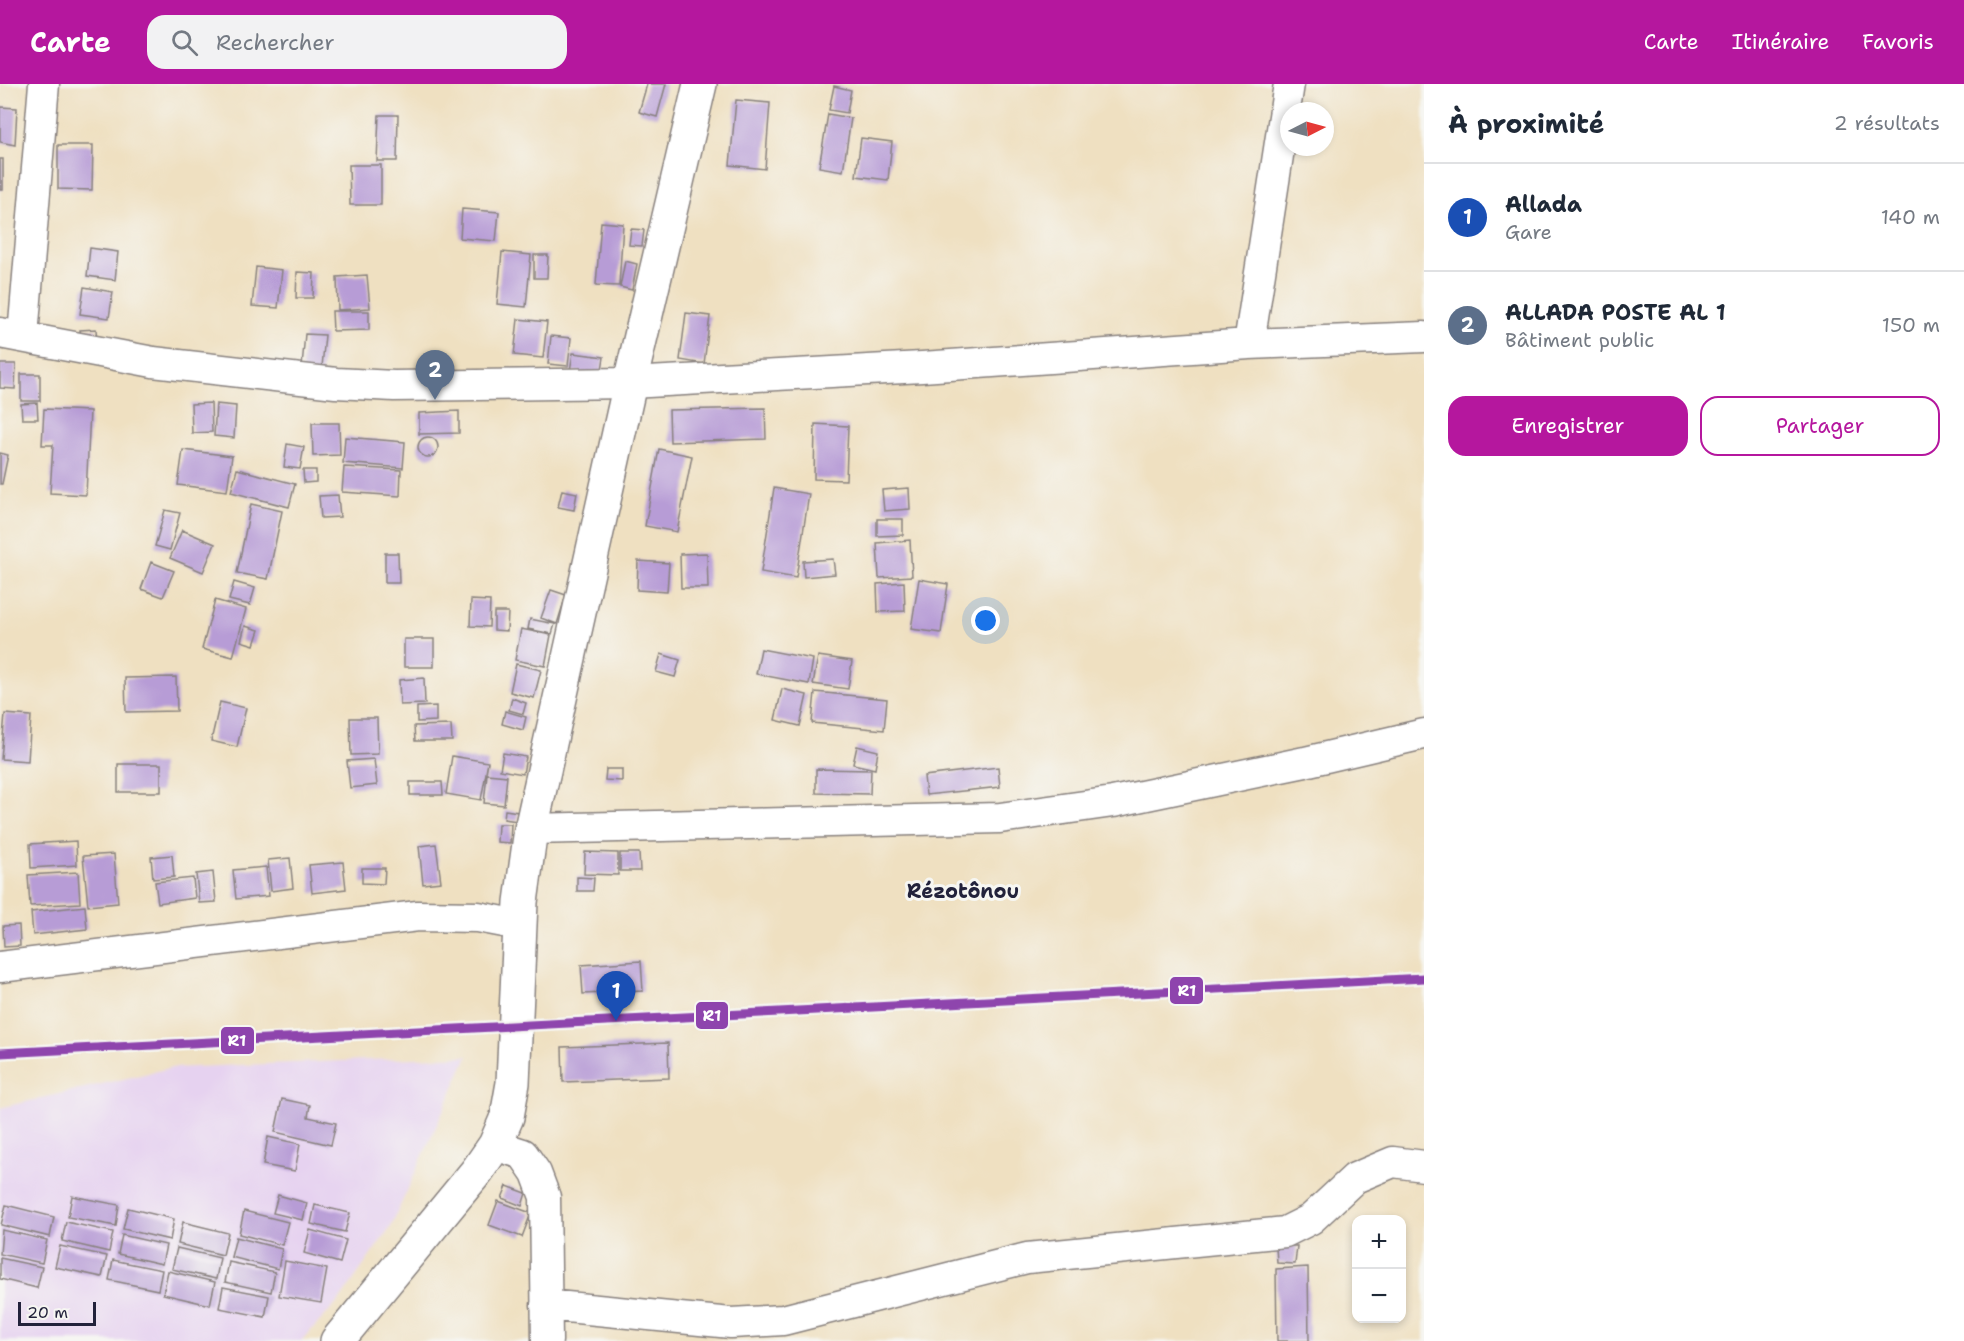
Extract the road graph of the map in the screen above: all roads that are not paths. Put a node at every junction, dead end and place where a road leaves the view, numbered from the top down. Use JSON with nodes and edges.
{"nodes":[{"id":1,"x":44,"y":84,"type":"edge"},
{"id":2,"x":700,"y":84,"type":"edge"},
{"id":3,"x":1289,"y":84,"type":"edge"},
{"id":4,"x":12,"y":334,"type":"edge"},
{"id":5,"x":1424,"y":337,"type":"edge"},
{"id":6,"x":1249,"y":344,"type":"junction"},
{"id":7,"x":630,"y":383,"type":"junction"},
{"id":8,"x":1424,"y":734,"type":"edge"},
{"id":9,"x":531,"y":829,"type":"junction"},
{"id":10,"x":520,"y":925,"type":"junction"},
{"id":11,"x":0,"y":967,"type":"edge"},
{"id":12,"x":495,"y":1145,"type":"junction"},
{"id":13,"x":1424,"y":1166,"type":"edge"},
{"id":14,"x":546,"y":1305,"type":"junction"},
{"id":15,"x":337,"y":1341,"type":"edge"},
{"id":16,"x":547,"y":1341,"type":"edge"}],
"edges":[{"from":1,"to":4,"type":"street"},
{"from":2,"to":7,"type":"main road"},
{"from":3,"to":6,"type":"street"},
{"from":4,"to":7,"type":"street"},
{"from":5,"to":6,"type":"street"},
{"from":6,"to":7,"type":"street"},
{"from":7,"to":9,"type":"main road"},
{"from":8,"to":9,"type":"street"},
{"from":9,"to":10,"type":"main road"},
{"from":10,"to":11,"type":"street"},
{"from":10,"to":12,"type":"main road"},
{"from":12,"to":14,"type":"street"},
{"from":12,"to":15,"type":"main road"},
{"from":13,"to":14,"type":"street"},
{"from":14,"to":16,"type":"street"}]}
